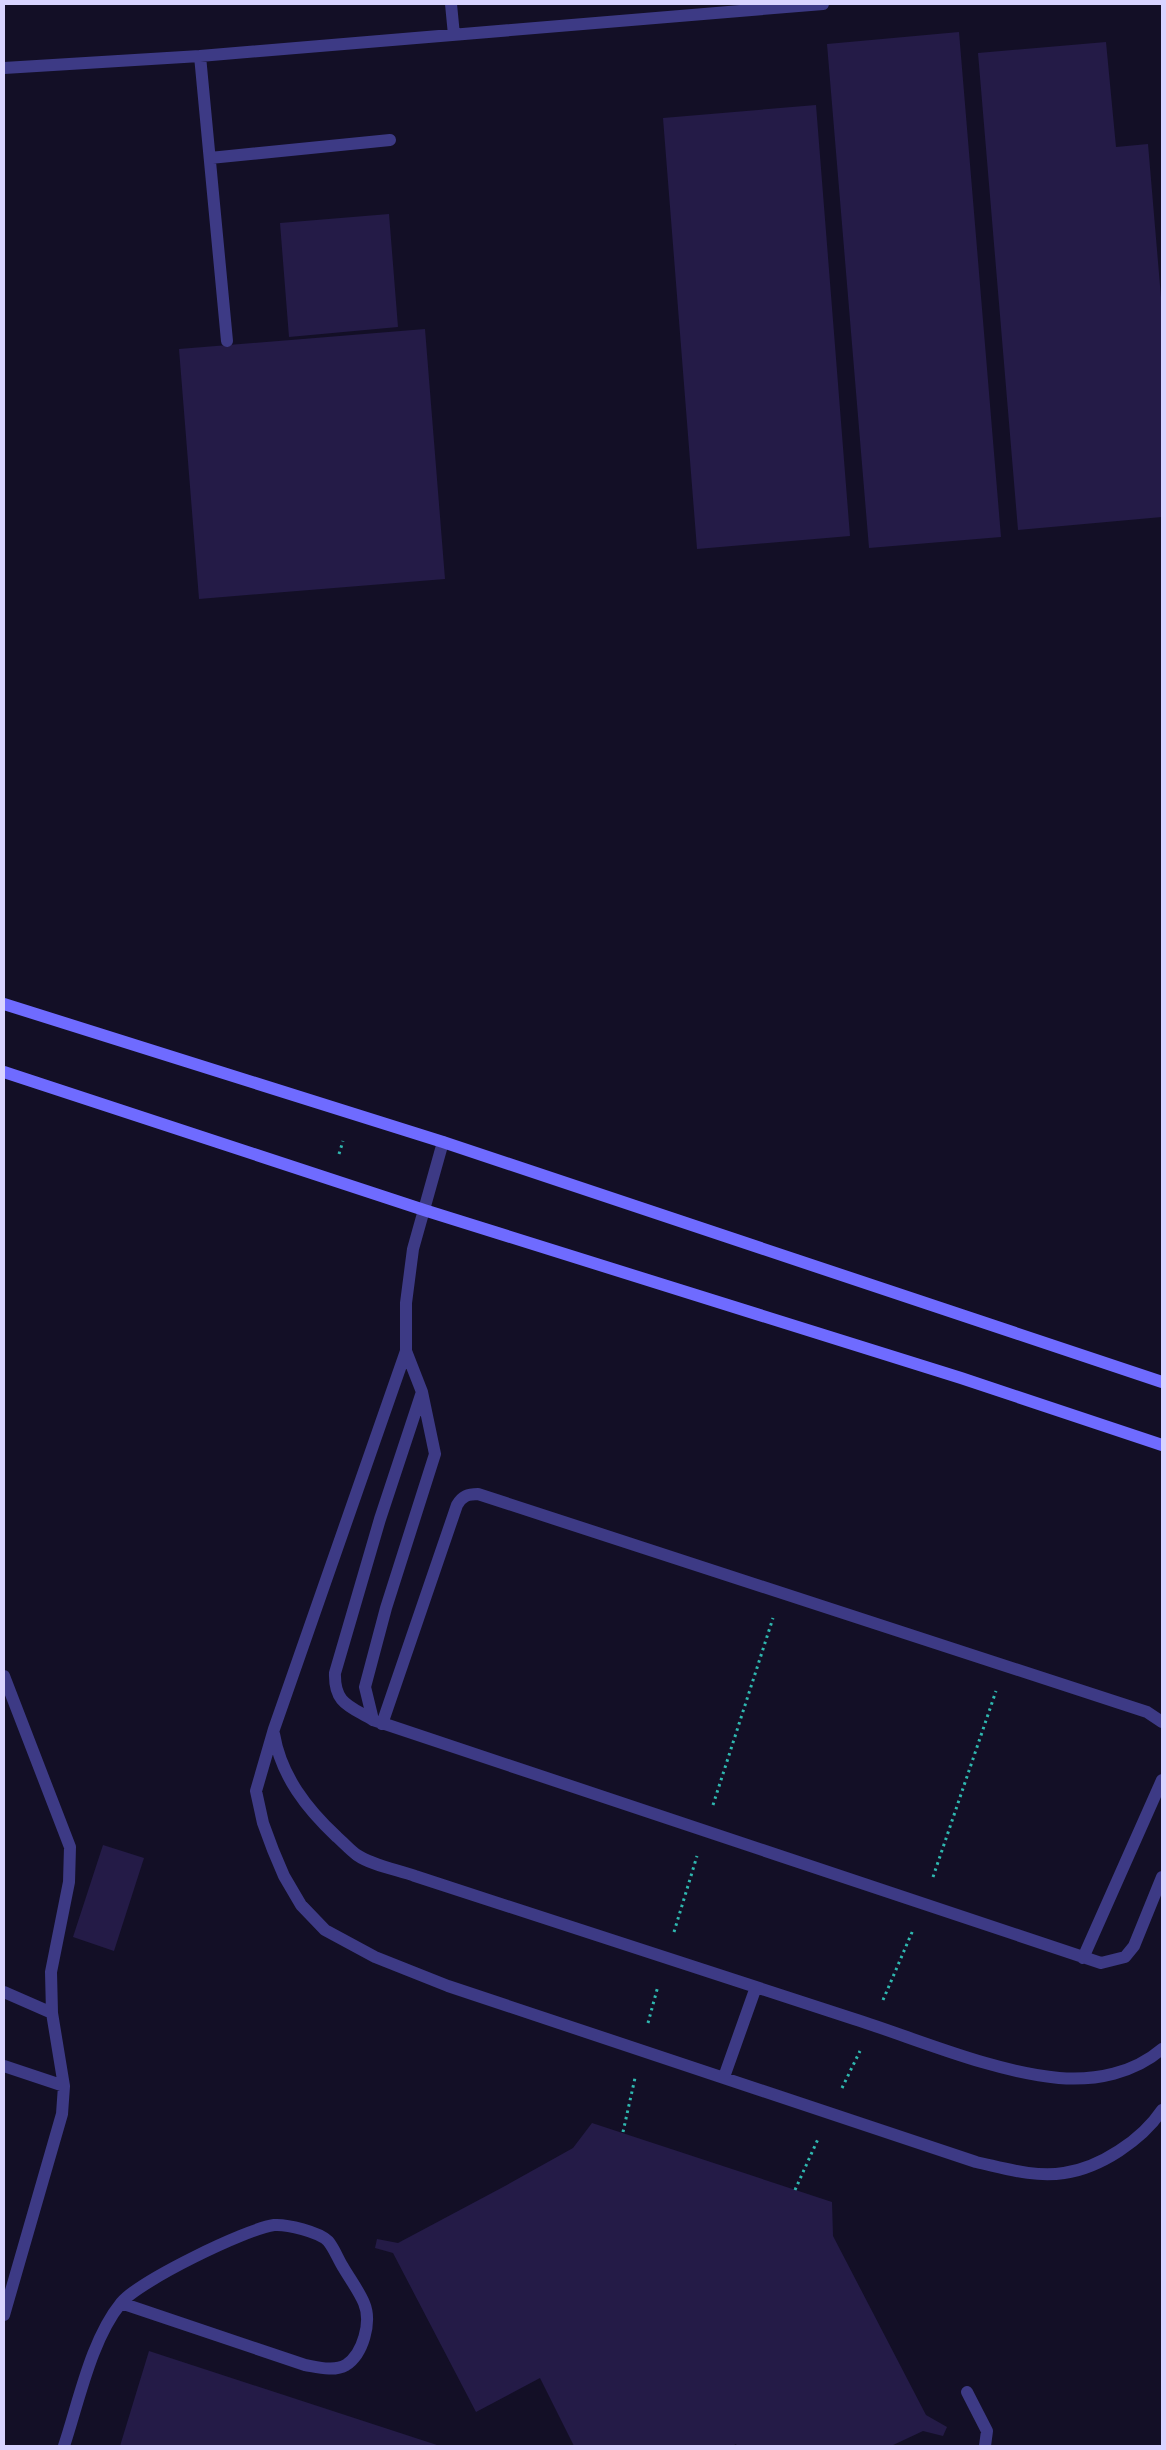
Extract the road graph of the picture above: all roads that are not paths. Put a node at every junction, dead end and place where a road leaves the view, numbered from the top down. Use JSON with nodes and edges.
{"nodes":[{"id":1,"x":451,"y":4,"type":"edge"},
{"id":2,"x":823,"y":4,"type":"edge"},
{"id":3,"x":454,"y":35,"type":"junction"},
{"id":4,"x":200,"y":56,"type":"junction"},
{"id":5,"x":4,"y":68,"type":"edge"},
{"id":6,"x":390,"y":140,"type":"dead end"},
{"id":7,"x":210,"y":158,"type":"junction"},
{"id":8,"x":227,"y":341,"type":"dead end"},
{"id":9,"x":4,"y":1004,"type":"edge"},
{"id":10,"x":4,"y":1072,"type":"edge"},
{"id":11,"x":443,"y":1142,"type":"junction"},
{"id":12,"x":424,"y":1210,"type":"junction"},
{"id":13,"x":406,"y":1351,"type":"junction"},
{"id":14,"x":1162,"y":1382,"type":"edge"},
{"id":15,"x":422,"y":1392,"type":"junction"},
{"id":16,"x":1162,"y":1444,"type":"edge"},
{"id":17,"x":4,"y":1676,"type":"edge"},
{"id":18,"x":378,"y":1722,"type":"junction"},
{"id":19,"x":1162,"y":1722,"type":"edge"},
{"id":20,"x":274,"y":1730,"type":"junction"},
{"id":21,"x":1162,"y":1780,"type":"edge"},
{"id":22,"x":1162,"y":1877,"type":"edge"},
{"id":23,"x":1083,"y":1958,"type":"junction"},
{"id":24,"x":756,"y":1988,"type":"junction"},
{"id":25,"x":4,"y":1992,"type":"edge"},
{"id":26,"x":52,"y":2013,"type":"junction"},
{"id":27,"x":1162,"y":2049,"type":"edge"},
{"id":28,"x":4,"y":2066,"type":"edge"},
{"id":29,"x":724,"y":2077,"type":"junction"},
{"id":30,"x":64,"y":2086,"type":"junction"},
{"id":31,"x":1162,"y":2110,"type":"edge"},
{"id":32,"x":121,"y":2303,"type":"junction"},
{"id":33,"x":4,"y":2316,"type":"edge"},
{"id":34,"x":967,"y":2392,"type":"dead end"},
{"id":35,"x":64,"y":2446,"type":"edge"},
{"id":36,"x":985,"y":2446,"type":"edge"}],
"edges":[{"from":1,"to":3,"type":"lane"},
{"from":2,"to":3,"type":"lane"},
{"from":3,"to":4,"type":"lane"},
{"from":4,"to":5,"type":"lane"},
{"from":4,"to":7,"type":"lane"},
{"from":6,"to":7,"type":"lane"},
{"from":7,"to":8,"type":"lane"},
{"from":9,"to":11,"type":"main road"},
{"from":10,"to":12,"type":"main road"},
{"from":11,"to":12,"type":"lane"},
{"from":11,"to":14,"type":"main road"},
{"from":12,"to":13,"type":"lane"},
{"from":12,"to":16,"type":"main road"},
{"from":13,"to":15,"type":"lane"},
{"from":13,"to":20,"type":"lane"},
{"from":15,"to":18,"type":"lane"},
{"from":15,"to":18,"type":"lane"},
{"from":17,"to":26,"type":"lane"},
{"from":18,"to":19,"type":"lane"},
{"from":18,"to":23,"type":"lane"},
{"from":20,"to":24,"type":"lane"},
{"from":20,"to":29,"type":"lane"},
{"from":21,"to":23,"type":"lane"},
{"from":22,"to":23,"type":"lane"},
{"from":24,"to":27,"type":"lane"},
{"from":24,"to":29,"type":"lane"},
{"from":25,"to":26,"type":"lane"},
{"from":26,"to":30,"type":"lane"},
{"from":28,"to":30,"type":"lane"},
{"from":29,"to":31,"type":"lane"},
{"from":30,"to":33,"type":"lane"},
{"from":32,"to":32,"type":"lane"},
{"from":32,"to":35,"type":"lane"},
{"from":34,"to":36,"type":"lane"}]}
